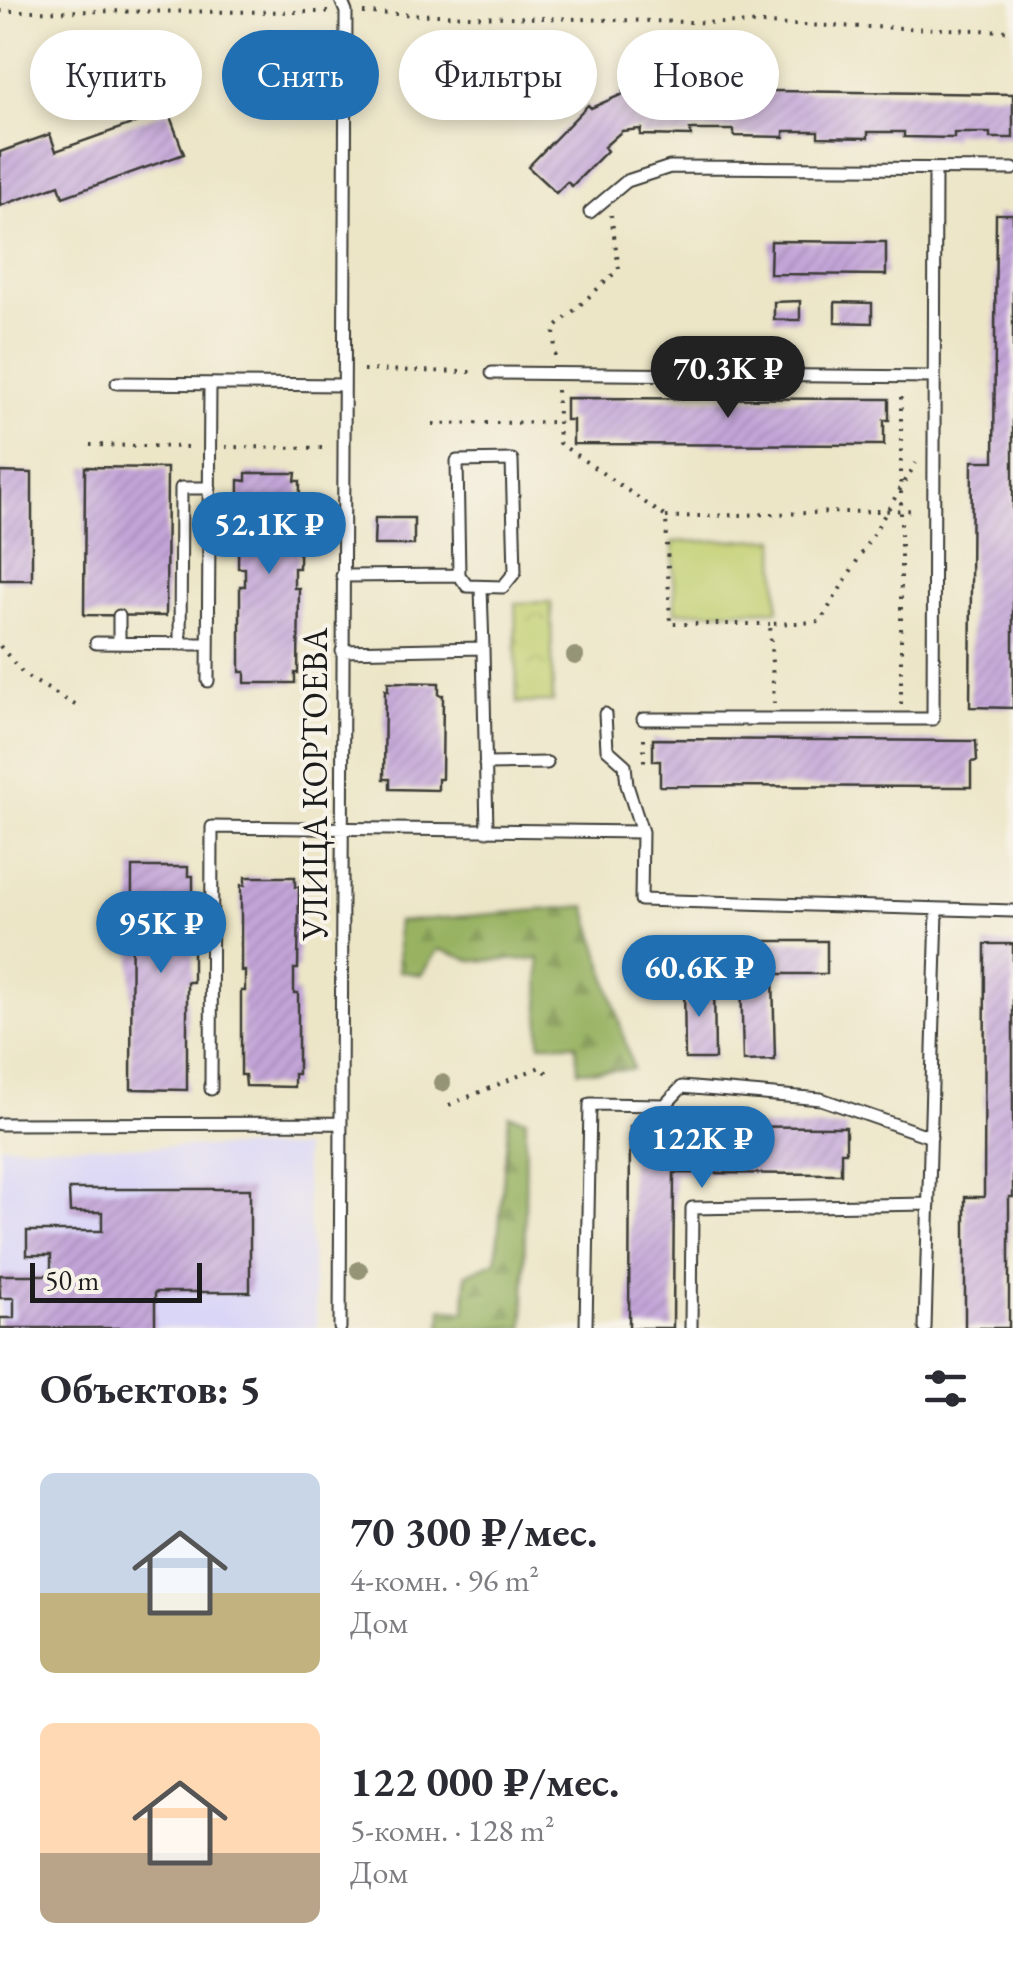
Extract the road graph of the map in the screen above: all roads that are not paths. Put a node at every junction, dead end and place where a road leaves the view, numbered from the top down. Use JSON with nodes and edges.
{"nodes":[{"id":1,"x":344,"y":6,"type":"edge"},
{"id":2,"x":1013,"y":168,"type":"edge"},
{"id":3,"x":936,"y":169,"type":"junction"},
{"id":4,"x":590,"y":212,"type":"dead end"},
{"id":5,"x":492,"y":372,"type":"road end"},
{"id":6,"x":934,"y":377,"type":"junction"},
{"id":7,"x":117,"y":383,"type":"dead end"},
{"id":8,"x":210,"y":384,"type":"junction"},
{"id":9,"x":342,"y":385,"type":"junction"},
{"id":10,"x":210,"y":488,"type":"junction"},
{"id":11,"x":459,"y":575,"type":"junction"},
{"id":12,"x":342,"y":576,"type":"junction"},
{"id":13,"x":481,"y":588,"type":"junction"},
{"id":14,"x":119,"y":616,"type":"dead end"},
{"id":15,"x":96,"y":643,"type":"dead end"},
{"id":16,"x":119,"y":643,"type":"junction"},
{"id":17,"x":180,"y":644,"type":"junction"},
{"id":18,"x":208,"y":644,"type":"junction"},
{"id":19,"x":482,"y":648,"type":"junction"},
{"id":20,"x":342,"y":651,"type":"junction"},
{"id":21,"x":208,"y":681,"type":"dead end"},
{"id":22,"x":605,"y":714,"type":"dead end"},
{"id":23,"x":643,"y":719,"type":"dead end"},
{"id":24,"x":547,"y":763,"type":"dead end"},
{"id":25,"x":485,"y":764,"type":"junction"},
{"id":26,"x":342,"y":828,"type":"junction"},
{"id":27,"x":486,"y":830,"type":"junction"},
{"id":28,"x":642,"y":832,"type":"junction"},
{"id":29,"x":937,"y":910,"type":"junction"},
{"id":30,"x":1013,"y":911,"type":"edge"},
{"id":31,"x":211,"y":1088,"type":"dead end"},
{"id":32,"x":340,"y":1123,"type":"junction"},
{"id":33,"x":0,"y":1124,"type":"edge"},
{"id":34,"x":931,"y":1137,"type":"junction"},
{"id":35,"x":929,"y":1204,"type":"junction"},
{"id":36,"x":340,"y":1328,"type":"edge"},
{"id":37,"x":586,"y":1328,"type":"edge"},
{"id":38,"x":691,"y":1328,"type":"edge"},
{"id":39,"x":926,"y":1328,"type":"edge"}],
"edges":[{"from":1,"to":9,"type":"lane","name":"УЛИЦА КОРТОЕВА"},
{"from":2,"to":3,"type":"lane"},
{"from":3,"to":4,"type":"lane"},
{"from":3,"to":6,"type":"lane"},
{"from":5,"to":6,"type":"lane"},
{"from":6,"to":23,"type":"lane"},
{"from":7,"to":8,"type":"lane"},
{"from":8,"to":9,"type":"lane"},
{"from":8,"to":10,"type":"lane"},
{"from":9,"to":12,"type":"lane","name":"УЛИЦА КОРТОЕВА"},
{"from":10,"to":17,"type":"lane"},
{"from":10,"to":18,"type":"lane"},
{"from":11,"to":12,"type":"lane"},
{"from":11,"to":13,"type":"lane"},
{"from":11,"to":13,"type":"lane"},
{"from":12,"to":20,"type":"lane","name":"УЛИЦА КОРТОЕВА"},
{"from":13,"to":19,"type":"lane"},
{"from":14,"to":16,"type":"lane"},
{"from":15,"to":16,"type":"lane"},
{"from":16,"to":17,"type":"lane"},
{"from":17,"to":18,"type":"lane"},
{"from":18,"to":21,"type":"lane"},
{"from":19,"to":20,"type":"lane"},
{"from":19,"to":25,"type":"lane"},
{"from":20,"to":26,"type":"lane","name":"УЛИЦА КОРТОЕВА"},
{"from":22,"to":28,"type":"lane"},
{"from":24,"to":25,"type":"lane"},
{"from":25,"to":27,"type":"lane"},
{"from":26,"to":27,"type":"lane"},
{"from":26,"to":31,"type":"lane"},
{"from":26,"to":32,"type":"lane","name":"УЛИЦА КОРТОЕВА"},
{"from":27,"to":28,"type":"lane"},
{"from":28,"to":29,"type":"lane"},
{"from":29,"to":30,"type":"lane"},
{"from":29,"to":34,"type":"lane"},
{"from":32,"to":33,"type":"lane"},
{"from":32,"to":36,"type":"lane","name":"УЛИЦА КОРТОЕВА"},
{"from":34,"to":35,"type":"lane"},
{"from":34,"to":37,"type":"lane"},
{"from":35,"to":38,"type":"lane"},
{"from":35,"to":39,"type":"lane"}]}
